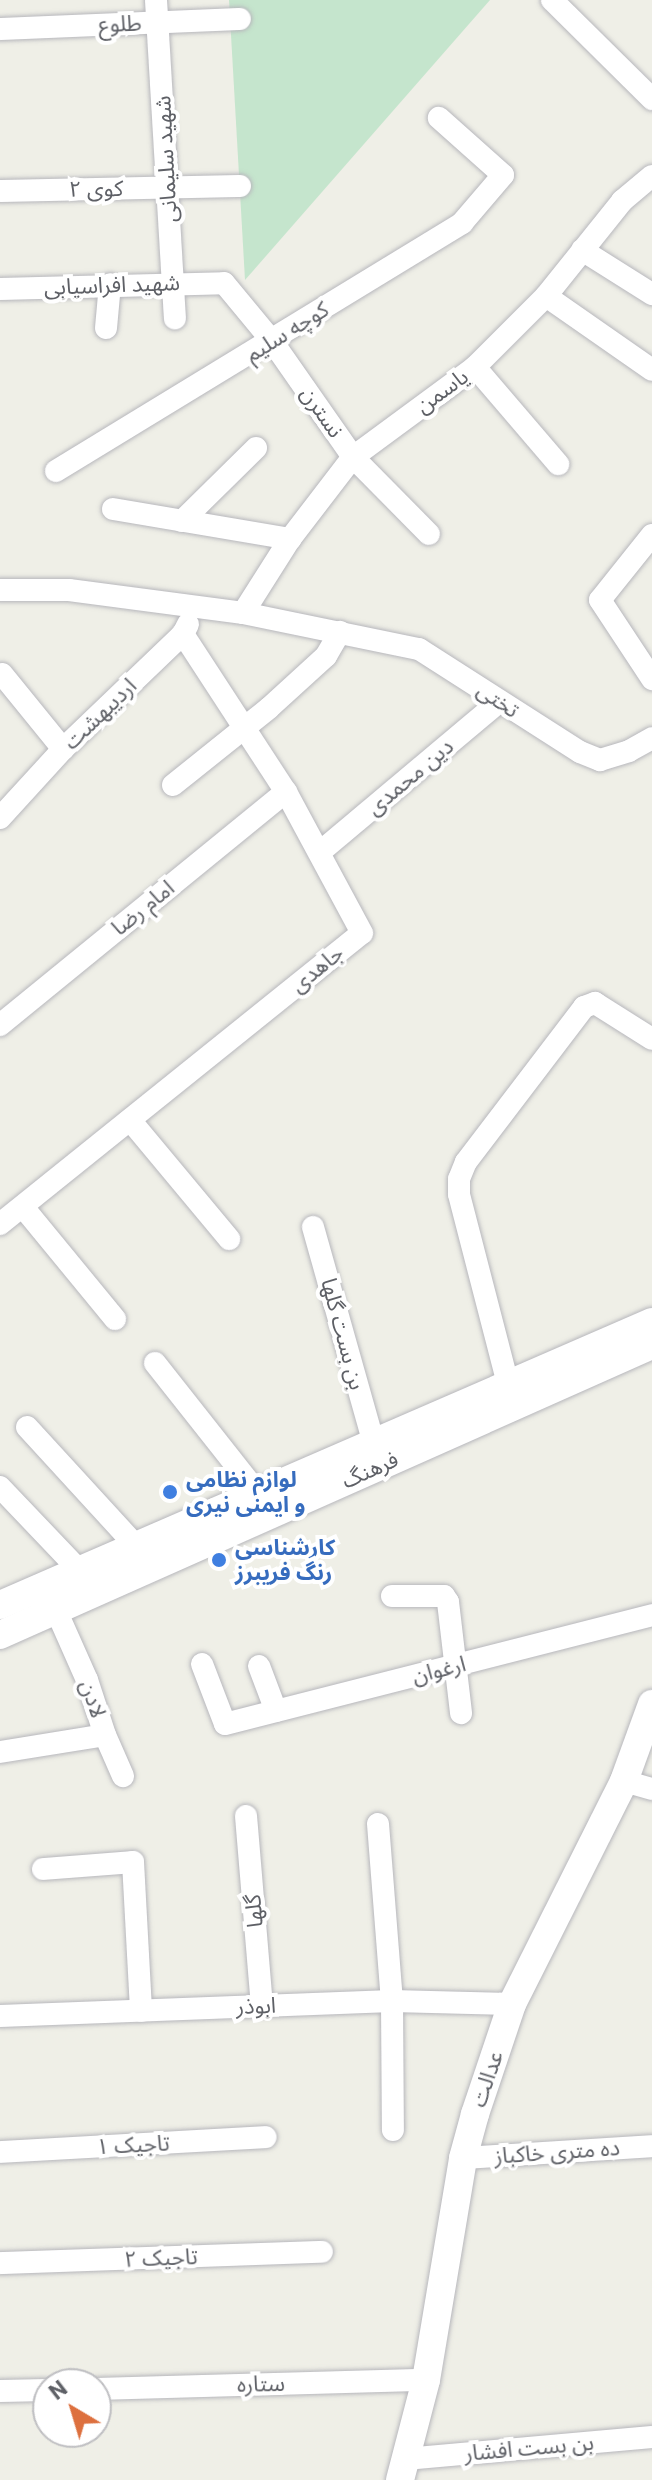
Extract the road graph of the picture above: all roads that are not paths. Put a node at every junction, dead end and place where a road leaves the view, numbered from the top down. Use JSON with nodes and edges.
{"nodes":[{"id":1,"x":552,"y":0,"type":"edge"},
{"id":2,"x":157,"y":11,"type":"edge"},
{"id":3,"x":240,"y":19,"type":"dead end"},
{"id":4,"x":0,"y":29,"type":"edge"},
{"id":5,"x":652,"y":99,"type":"edge"},
{"id":6,"x":439,"y":118,"type":"dead end"},
{"id":7,"x":652,"y":176,"type":"edge"},
{"id":8,"x":240,"y":186,"type":"dead end"},
{"id":9,"x":167,"y":188,"type":"junction"},
{"id":10,"x":0,"y":191,"type":"edge"},
{"id":11,"x":582,"y":250,"type":"junction"},
{"id":12,"x":173,"y":282,"type":"junction"},
{"id":13,"x":224,"y":283,"type":"joint"},
{"id":14,"x":110,"y":284,"type":"junction"},
{"id":15,"x":0,"y":289,"type":"edge"},
{"id":16,"x":652,"y":294,"type":"edge"},
{"id":17,"x":546,"y":296,"type":"junction"},
{"id":18,"x":175,"y":318,"type":"dead end"},
{"id":19,"x":106,"y":328,"type":"dead end"},
{"id":20,"x":272,"y":341,"type":"junction"},
{"id":21,"x":475,"y":367,"type":"junction"},
{"id":22,"x":652,"y":370,"type":"edge"},
{"id":23,"x":256,"y":448,"type":"dead end"},
{"id":24,"x":353,"y":457,"type":"junction"},
{"id":25,"x":558,"y":464,"type":"dead end"},
{"id":26,"x":56,"y":471,"type":"dead end"},
{"id":27,"x":113,"y":509,"type":"dead end"},
{"id":28,"x":182,"y":521,"type":"junction"},
{"id":29,"x":429,"y":534,"type":"dead end"},
{"id":30,"x":652,"y":535,"type":"edge"},
{"id":31,"x":290,"y":539,"type":"junction"},
{"id":32,"x":0,"y":590,"type":"edge"},
{"id":33,"x":196,"y":608,"type":"junction"},
{"id":34,"x":243,"y":613,"type":"junction"},
{"id":35,"x":340,"y":632,"type":"junction"},
{"id":36,"x":183,"y":634,"type":"junction"},
{"id":37,"x":2,"y":674,"type":"dead end"},
{"id":38,"x":652,"y":679,"type":"edge"},
{"id":39,"x":499,"y":702,"type":"junction"},
{"id":40,"x":244,"y":729,"type":"junction"},
{"id":41,"x":652,"y":738,"type":"edge"},
{"id":42,"x":63,"y":749,"type":"junction"},
{"id":43,"x":173,"y":785,"type":"dead end"},
{"id":44,"x":286,"y":792,"type":"junction"},
{"id":45,"x":5,"y":802,"type":"edge"},
{"id":46,"x":320,"y":852,"type":"junction"},
{"id":47,"x":0,"y":1025,"type":"edge"},
{"id":48,"x":652,"y":1039,"type":"edge"},
{"id":49,"x":130,"y":1120,"type":"junction"},
{"id":50,"x":23,"y":1207,"type":"junction"},
{"id":51,"x":0,"y":1224,"type":"edge"},
{"id":52,"x":313,"y":1227,"type":"dead end"},
{"id":53,"x":229,"y":1239,"type":"dead end"},
{"id":54,"x":115,"y":1319,"type":"dead end"},
{"id":55,"x":652,"y":1322,"type":"edge"},
{"id":56,"x":652,"y":1345,"type":"edge"},
{"id":57,"x":155,"y":1363,"type":"dead end"},
{"id":58,"x":508,"y":1384,"type":"junction"},
{"id":59,"x":27,"y":1427,"type":"dead end"},
{"id":60,"x":373,"y":1441,"type":"junction"},
{"id":61,"x":0,"y":1487,"type":"edge"},
{"id":62,"x":256,"y":1491,"type":"junction"},
{"id":63,"x":135,"y":1545,"type":"junction"},
{"id":64,"x":79,"y":1570,"type":"junction"},
{"id":65,"x":392,"y":1596,"type":"dead end"},
{"id":66,"x":0,"y":1605,"type":"edge"},
{"id":67,"x":56,"y":1610,"type":"junction"},
{"id":68,"x":652,"y":1615,"type":"edge"},
{"id":69,"x":0,"y":1635,"type":"edge"},
{"id":70,"x":202,"y":1664,"type":"dead end"},
{"id":71,"x":259,"y":1666,"type":"dead end"},
{"id":72,"x":455,"y":1666,"type":"junction"},
{"id":73,"x":652,"y":1705,"type":"edge"},
{"id":74,"x":276,"y":1711,"type":"junction"},
{"id":75,"x":461,"y":1713,"type":"dead end"},
{"id":76,"x":105,"y":1735,"type":"junction"},
{"id":77,"x":0,"y":1752,"type":"edge"},
{"id":78,"x":123,"y":1776,"type":"dead end"},
{"id":79,"x":624,"y":1781,"type":"junction"},
{"id":80,"x":652,"y":1789,"type":"edge"},
{"id":81,"x":246,"y":1816,"type":"dead end"},
{"id":82,"x":378,"y":1824,"type":"dead end"},
{"id":83,"x":43,"y":1869,"type":"dead end"},
{"id":84,"x":392,"y":2001,"type":"junction"},
{"id":85,"x":512,"y":2004,"type":"junction"},
{"id":86,"x":262,"y":2006,"type":"junction"},
{"id":87,"x":141,"y":2011,"type":"junction"},
{"id":88,"x":0,"y":2016,"type":"edge"},
{"id":89,"x":393,"y":2130,"type":"dead end"},
{"id":90,"x":266,"y":2137,"type":"dead end"},
{"id":91,"x":652,"y":2146,"type":"edge"},
{"id":92,"x":0,"y":2152,"type":"edge"},
{"id":93,"x":463,"y":2158,"type":"junction"},
{"id":94,"x":322,"y":2252,"type":"dead end"},
{"id":95,"x":0,"y":2263,"type":"edge"},
{"id":96,"x":426,"y":2380,"type":"junction"},
{"id":97,"x":112,"y":2389,"type":"edge"},
{"id":98,"x":32,"y":2390,"type":"edge"},
{"id":99,"x":0,"y":2391,"type":"edge"},
{"id":100,"x":652,"y":2437,"type":"edge"},
{"id":101,"x":402,"y":2470,"type":"edge"}],
"edges":[{"from":1,"to":5,"type":"street"},
{"from":2,"to":3,"type":"street","name":"طلوع"},
{"from":2,"to":4,"type":"street","name":"طلوع"},
{"from":2,"to":9,"type":"street","name":"شهید سلیمانی"},
{"from":6,"to":20,"type":"street","name":"کوچه سلیم"},
{"from":7,"to":11,"type":"street","name":"یاسمن"},
{"from":8,"to":9,"type":"street","name":"کوی ۲"},
{"from":9,"to":10,"type":"street","name":"کوی ۲"},
{"from":9,"to":12,"type":"street","name":"شهید سلیمانی"},
{"from":11,"to":16,"type":"street"},
{"from":11,"to":17,"type":"street","name":"یاسمن"},
{"from":12,"to":13,"type":"street","name":"شهید افراسیابی"},
{"from":12,"to":14,"type":"street","name":"شهید افراسیابی"},
{"from":12,"to":18,"type":"street","name":"شهید سلیمانی"},
{"from":13,"to":20,"type":"street","name":"نسترن"},
{"from":14,"to":15,"type":"street","name":"شهید افراسیابی"},
{"from":14,"to":19,"type":"street"},
{"from":17,"to":21,"type":"street","name":"یاسمن"},
{"from":17,"to":22,"type":"street"},
{"from":20,"to":24,"type":"street","name":"نسترن"},
{"from":20,"to":26,"type":"street","name":"کوچه سلیم"},
{"from":21,"to":24,"type":"street","name":"یاسمن"},
{"from":21,"to":25,"type":"street"},
{"from":23,"to":28,"type":"street"},
{"from":24,"to":29,"type":"street","name":"نسترن"},
{"from":24,"to":31,"type":"street","name":"یاسمن"},
{"from":27,"to":28,"type":"street"},
{"from":28,"to":31,"type":"street"},
{"from":30,"to":38,"type":"street"},
{"from":31,"to":34,"type":"street","name":"یاسمن"},
{"from":32,"to":33,"type":"street","name":"تختی"},
{"from":33,"to":34,"type":"street","name":"تختی"},
{"from":33,"to":36,"type":"street","name":"اردیبهشت"},
{"from":34,"to":35,"type":"street","name":"تختی"},
{"from":35,"to":39,"type":"street","name":"تختی"},
{"from":35,"to":40,"type":"street"},
{"from":36,"to":40,"type":"street","name":"جاهدی"},
{"from":36,"to":42,"type":"street","name":"اردیبهشت"},
{"from":37,"to":42,"type":"street"},
{"from":39,"to":41,"type":"street","name":"تختی"},
{"from":39,"to":46,"type":"street","name":"دین محمدی"},
{"from":40,"to":43,"type":"street"},
{"from":40,"to":44,"type":"street","name":"جاهدی"},
{"from":42,"to":45,"type":"street","name":"اردیبهشت"},
{"from":44,"to":46,"type":"street","name":"جاهدی"},
{"from":44,"to":47,"type":"street","name":"امام رضا"},
{"from":46,"to":49,"type":"street","name":"جاهدی"},
{"from":48,"to":58,"type":"street"},
{"from":49,"to":50,"type":"street","name":"جاهدی"},
{"from":49,"to":53,"type":"street"},
{"from":50,"to":51,"type":"street","name":"جاهدی"},
{"from":50,"to":54,"type":"street"},
{"from":52,"to":60,"type":"street","name":"بن بست گلها"},
{"from":55,"to":58,"type":"street","name":"فرهنگ"},
{"from":56,"to":67,"type":"street","name":"فرهنگ"},
{"from":57,"to":62,"type":"street"},
{"from":58,"to":60,"type":"street","name":"فرهنگ"},
{"from":59,"to":63,"type":"street"},
{"from":60,"to":62,"type":"street","name":"فرهنگ"},
{"from":61,"to":64,"type":"street"},
{"from":62,"to":63,"type":"street","name":"فرهنگ"},
{"from":63,"to":64,"type":"street","name":"فرهنگ"},
{"from":64,"to":66,"type":"street","name":"فرهنگ"},
{"from":65,"to":72,"type":"street"},
{"from":67,"to":69,"type":"street","name":"فرهنگ"},
{"from":67,"to":76,"type":"street","name":"لادن"},
{"from":68,"to":72,"type":"street","name":"ارغوان"},
{"from":70,"to":74,"type":"street","name":"ارغوان"},
{"from":71,"to":74,"type":"street"},
{"from":72,"to":74,"type":"street","name":"ارغوان"},
{"from":72,"to":75,"type":"street"},
{"from":73,"to":79,"type":"street","name":"عدالت"},
{"from":76,"to":77,"type":"street","name":"لادن"},
{"from":76,"to":78,"type":"street"},
{"from":79,"to":80,"type":"street"},
{"from":79,"to":85,"type":"street","name":"عدالت"},
{"from":81,"to":86,"type":"street","name":"گلها"},
{"from":82,"to":84,"type":"street"},
{"from":83,"to":87,"type":"street"},
{"from":84,"to":85,"type":"street","name":"ابوذر"},
{"from":84,"to":86,"type":"street","name":"ابوذر"},
{"from":84,"to":89,"type":"street"},
{"from":85,"to":93,"type":"street","name":"عدالت"},
{"from":86,"to":87,"type":"street","name":"ابوذر"},
{"from":87,"to":88,"type":"street","name":"ابوذر"},
{"from":90,"to":92,"type":"street","name":"تاجیک ۱"},
{"from":91,"to":93,"type":"street","name":"ده متری خاکباز"},
{"from":93,"to":96,"type":"street","name":"عدالت"},
{"from":94,"to":95,"type":"street","name":"تاجیک ۲"},
{"from":96,"to":97,"type":"street","name":"ستاره"},
{"from":96,"to":101,"type":"street","name":"عدالت"},
{"from":98,"to":99,"type":"street"},
{"from":100,"to":101,"type":"street","name":"بن بست افشار"}]}
